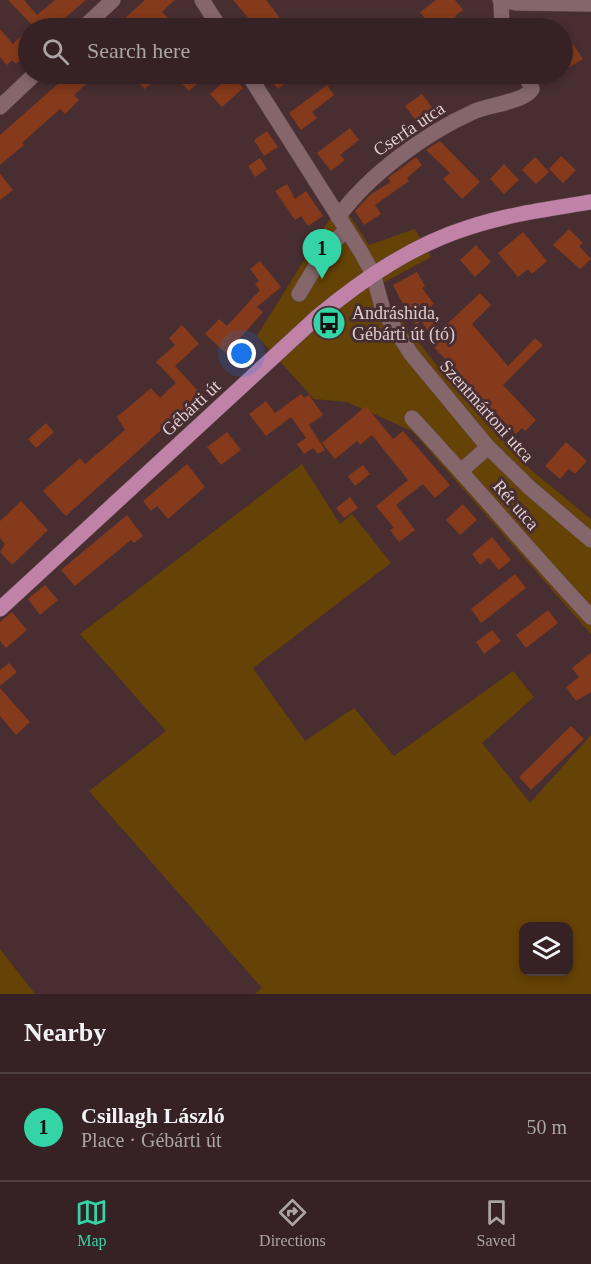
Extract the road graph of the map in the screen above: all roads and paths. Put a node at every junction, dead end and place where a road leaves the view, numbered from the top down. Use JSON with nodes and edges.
{"nodes":[{"id":1,"x":113,"y":0,"type":"edge"},
{"id":2,"x":202,"y":0,"type":"edge"},
{"id":3,"x":500,"y":0,"type":"edge"},
{"id":4,"x":591,"y":4,"type":"edge"},
{"id":5,"x":93,"y":18,"type":"edge"},
{"id":6,"x":214,"y":18,"type":"edge"},
{"id":7,"x":501,"y":18,"type":"edge"},
{"id":8,"x":24,"y":84,"type":"edge"},
{"id":9,"x":254,"y":84,"type":"edge"},
{"id":10,"x":530,"y":84,"type":"edge"},
{"id":11,"x":0,"y":107,"type":"edge"},
{"id":12,"x":591,"y":202,"type":"edge"},
{"id":13,"x":342,"y":223,"type":"junction"},
{"id":14,"x":373,"y":274,"type":"junction"},
{"id":15,"x":299,"y":294,"type":"dead end"},
{"id":16,"x":412,"y":418,"type":"dead end"},
{"id":17,"x":488,"y":447,"type":"junction"},
{"id":18,"x":461,"y":471,"type":"junction"},
{"id":19,"x":591,"y":540,"type":"edge"},
{"id":20,"x":0,"y":609,"type":"edge"},
{"id":21,"x":591,"y":617,"type":"edge"}],
"edges":[{"from":1,"to":5,"type":"street"},
{"from":2,"to":6,"type":"street"},
{"from":3,"to":4,"type":"street"},
{"from":3,"to":7,"type":"street"},
{"from":8,"to":11,"type":"street"},
{"from":9,"to":13,"type":"street","name":"Szentmártoni utca"},
{"from":10,"to":13,"type":"street","name":"Cserfa utca"},
{"from":12,"to":14,"type":"main road","name":"Gébárti út"},
{"from":13,"to":14,"type":"street","name":"Szentmártoni utca"},
{"from":13,"to":15,"type":"street"},
{"from":14,"to":17,"type":"street","name":"Szentmártoni utca"},
{"from":14,"to":20,"type":"main road","name":"Gébárti út"},
{"from":16,"to":18,"type":"street","name":"Rét utca"},
{"from":17,"to":18,"type":"street"},
{"from":17,"to":19,"type":"street","name":"Szentmártoni utca"},
{"from":18,"to":21,"type":"street","name":"Rét utca"}]}
